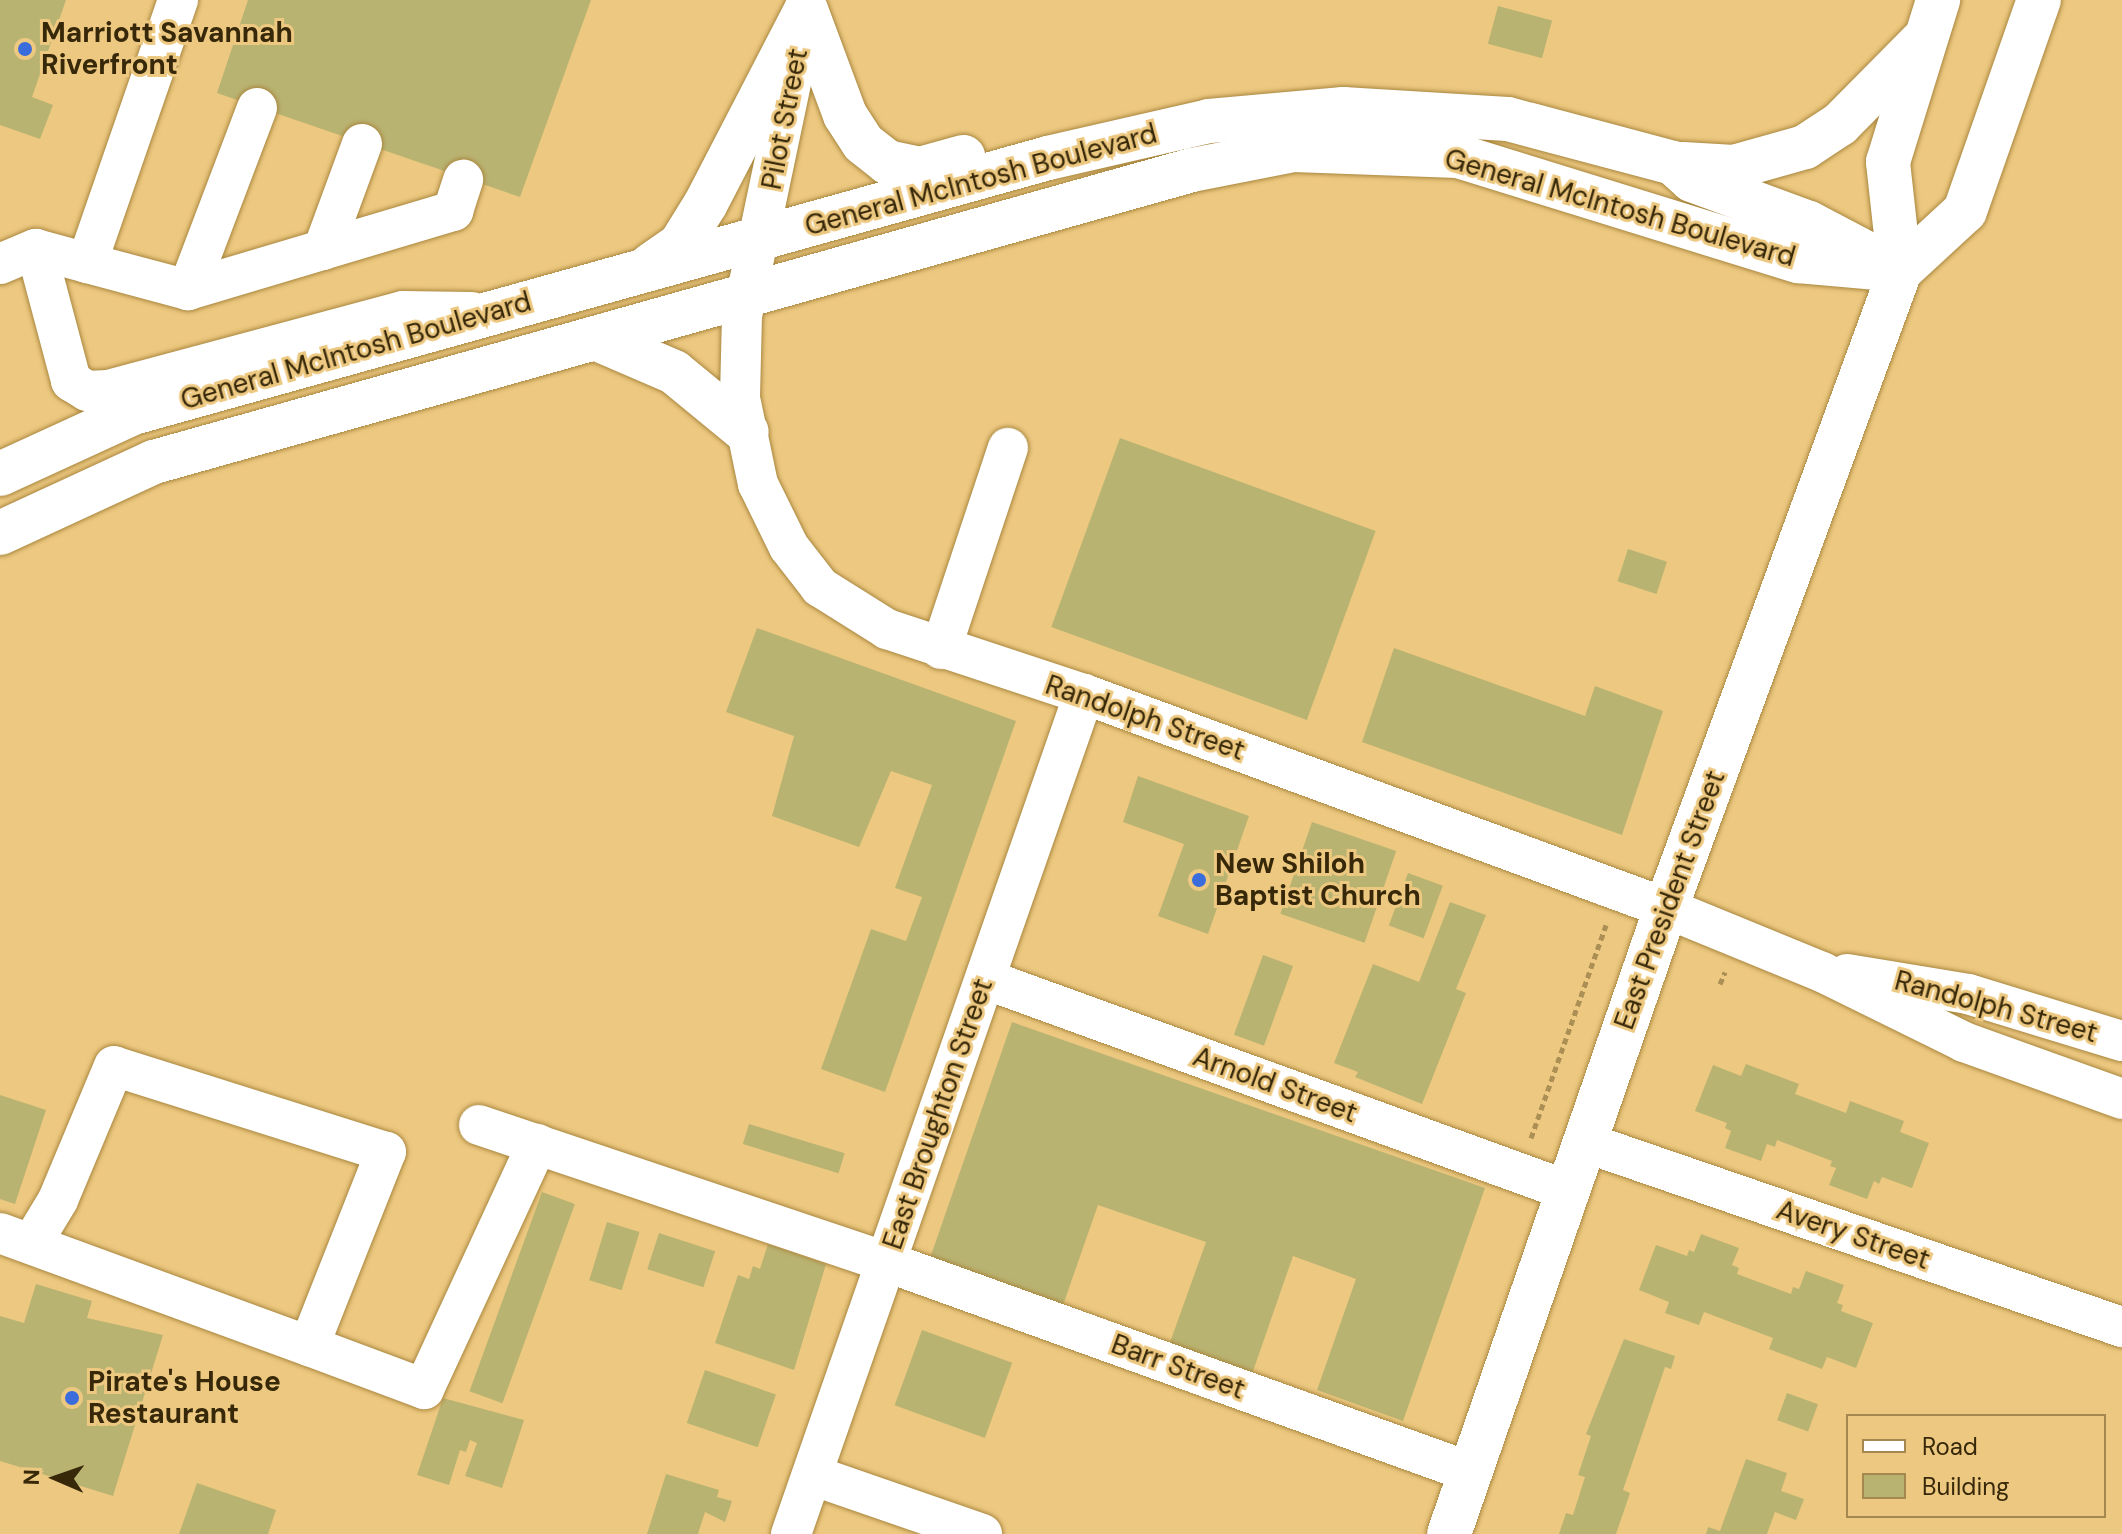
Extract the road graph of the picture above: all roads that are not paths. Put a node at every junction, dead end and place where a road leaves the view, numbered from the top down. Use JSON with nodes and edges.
{"nodes":[{"id":1,"x":178,"y":0,"type":"edge"},
{"id":2,"x":2039,"y":0,"type":"edge"},
{"id":3,"x":801,"y":3,"type":"edge"},
{"id":4,"x":1933,"y":17,"type":"edge"},
{"id":5,"x":257,"y":108,"type":"dead end"},
{"id":6,"x":1209,"y":121,"type":"junction"},
{"id":7,"x":362,"y":144,"type":"dead end"},
{"id":8,"x":1673,"y":163,"type":"junction"},
{"id":9,"x":463,"y":180,"type":"dead end"},
{"id":10,"x":761,"y":238,"type":"junction"},
{"id":11,"x":36,"y":249,"type":"junction"},
{"id":12,"x":323,"y":250,"type":"junction"},
{"id":13,"x":87,"y":263,"type":"junction"},
{"id":14,"x":0,"y":264,"type":"edge"},
{"id":15,"x":642,"y":271,"type":"junction"},
{"id":16,"x":1900,"y":271,"type":"junction"},
{"id":17,"x":188,"y":290,"type":"junction"},
{"id":18,"x":746,"y":295,"type":"junction"},
{"id":19,"x":496,"y":312,"type":"junction"},
{"id":20,"x":595,"y":338,"type":"junction"},
{"id":21,"x":747,"y":432,"type":"junction"},
{"id":22,"x":1008,"y":448,"type":"dead end"},
{"id":23,"x":3,"y":464,"type":"edge"},
{"id":24,"x":16,"y":524,"type":"edge"},
{"id":25,"x":941,"y":649,"type":"junction"},
{"id":26,"x":1084,"y":694,"type":"junction"},
{"id":27,"x":1666,"y":908,"type":"junction"},
{"id":28,"x":1822,"y":972,"type":"junction"},
{"id":29,"x":985,"y":979,"type":"junction"},
{"id":30,"x":2122,"y":1041,"type":"edge"},
{"id":31,"x":2122,"y":1099,"type":"edge"},
{"id":32,"x":479,"y":1125,"type":"dead end"},
{"id":33,"x":1584,"y":1142,"type":"junction"},
{"id":34,"x":537,"y":1144,"type":"junction"},
{"id":35,"x":1566,"y":1190,"type":"junction"},
{"id":36,"x":16,"y":1238,"type":"edge"},
{"id":37,"x":887,"y":1262,"type":"junction"},
{"id":38,"x":2122,"y":1327,"type":"edge"},
{"id":39,"x":309,"y":1346,"type":"junction"},
{"id":40,"x":1470,"y":1472,"type":"junction"},
{"id":41,"x":812,"y":1475,"type":"junction"},
{"id":42,"x":791,"y":1534,"type":"edge"},
{"id":43,"x":982,"y":1534,"type":"edge"},
{"id":44,"x":1449,"y":1534,"type":"edge"}],
"edges":[{"from":1,"to":13,"type":"street"},
{"from":2,"to":16,"type":"main road","name":"East President Street"},
{"from":3,"to":6,"type":"main road"},
{"from":3,"to":10,"type":"street","name":"Pilot Street"},
{"from":3,"to":15,"type":"main road"},
{"from":4,"to":8,"type":"main road"},
{"from":4,"to":16,"type":"main road","name":"East President Street"},
{"from":5,"to":17,"type":"street"},
{"from":6,"to":8,"type":"main road","name":"General McIntosh Boulevard"},
{"from":6,"to":10,"type":"main road","name":"General McIntosh Boulevard"},
{"from":7,"to":12,"type":"street"},
{"from":8,"to":16,"type":"main road","name":"General McIntosh Boulevard"},
{"from":9,"to":12,"type":"street"},
{"from":10,"to":15,"type":"main road","name":"General McIntosh Boulevard"},
{"from":10,"to":18,"type":"street","name":"Randolph Street"},
{"from":11,"to":13,"type":"street"},
{"from":11,"to":14,"type":"street"},
{"from":11,"to":19,"type":"street"},
{"from":12,"to":17,"type":"street"},
{"from":13,"to":17,"type":"street"},
{"from":15,"to":19,"type":"main road","name":"General McIntosh Boulevard"},
{"from":16,"to":18,"type":"main road","name":"General McIntosh Boulevard"},
{"from":16,"to":27,"type":"main road","name":"East President Street"},
{"from":18,"to":20,"type":"main road","name":"General McIntosh Boulevard"},
{"from":18,"to":21,"type":"street","name":"Randolph Street"},
{"from":19,"to":23,"type":"main road","name":"General McIntosh Boulevard"},
{"from":20,"to":21,"type":"main road"},
{"from":20,"to":24,"type":"main road","name":"General McIntosh Boulevard"},
{"from":21,"to":25,"type":"street","name":"Randolph Street"},
{"from":22,"to":25,"type":"street"},
{"from":25,"to":26,"type":"street","name":"Randolph Street"},
{"from":26,"to":27,"type":"street","name":"Randolph Street"},
{"from":26,"to":29,"type":"street","name":"East Broughton Street"},
{"from":27,"to":28,"type":"street","name":"Randolph Street"},
{"from":27,"to":33,"type":"main road","name":"East President Street"},
{"from":28,"to":30,"type":"street","name":"Randolph Street"},
{"from":28,"to":31,"type":"street","name":"Randolph Street"},
{"from":29,"to":35,"type":"street","name":"Arnold Street"},
{"from":29,"to":37,"type":"street","name":"East Broughton Street"},
{"from":32,"to":34,"type":"street","name":"Barr Street"},
{"from":33,"to":35,"type":"main road","name":"East President Street"},
{"from":33,"to":38,"type":"street","name":"Avery Street"},
{"from":34,"to":37,"type":"street","name":"Barr Street"},
{"from":34,"to":39,"type":"street"},
{"from":35,"to":40,"type":"main road","name":"East President Street"},
{"from":36,"to":39,"type":"street"},
{"from":36,"to":39,"type":"street"},
{"from":37,"to":40,"type":"street","name":"Barr Street"},
{"from":37,"to":41,"type":"street","name":"East Broughton Street"},
{"from":40,"to":44,"type":"main road","name":"East President Street"},
{"from":41,"to":42,"type":"street","name":"East Broughton Street"},
{"from":41,"to":43,"type":"street"}]}
